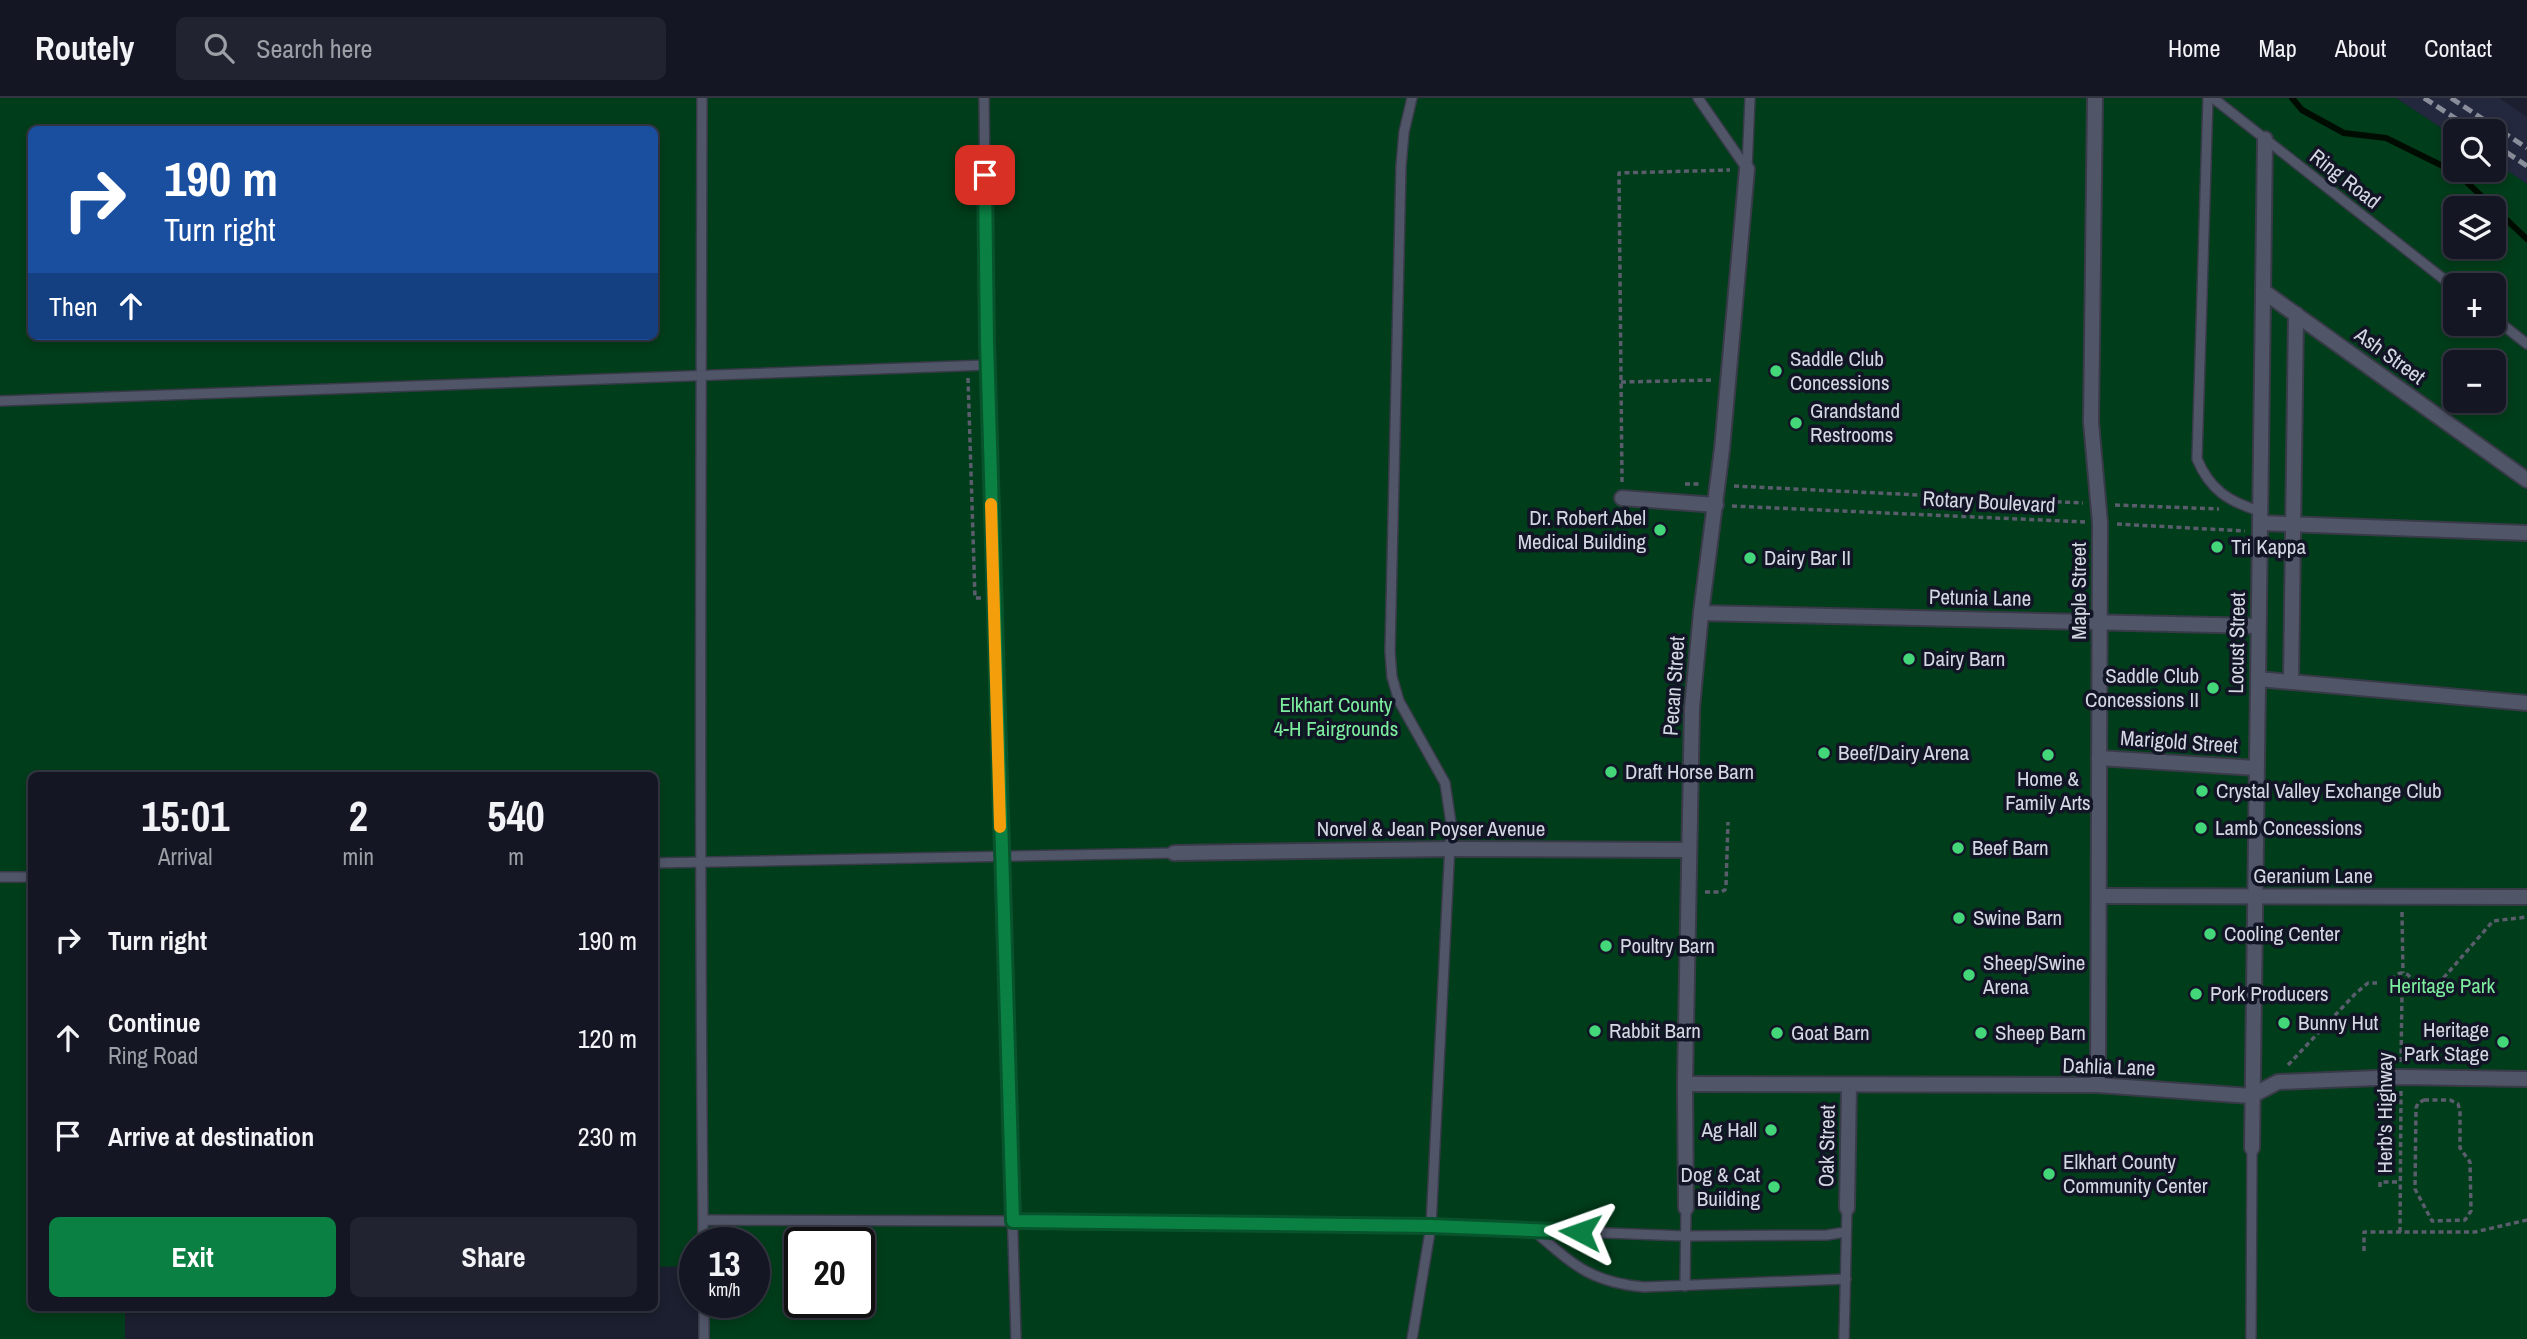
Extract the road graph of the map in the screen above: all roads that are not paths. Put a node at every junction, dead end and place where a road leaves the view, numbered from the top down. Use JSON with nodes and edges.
{"nodes":[{"id":1,"x":702,"y":98,"type":"edge"},
{"id":2,"x":984,"y":98,"type":"edge"},
{"id":3,"x":1412,"y":98,"type":"edge"},
{"id":4,"x":1698,"y":98,"type":"edge"},
{"id":5,"x":1750,"y":98,"type":"edge"},
{"id":6,"x":2211,"y":98,"type":"edge"},
{"id":7,"x":2095,"y":99,"type":"edge"},
{"id":8,"x":2265,"y":139,"type":"junction"},
{"id":9,"x":1747,"y":169,"type":"junction"},
{"id":10,"x":2443,"y":279,"type":"edge"},
{"id":11,"x":2263,"y":291,"type":"junction"},
{"id":12,"x":2296,"y":314,"type":"junction"},
{"id":13,"x":2506,"y":327,"type":"edge"},
{"id":14,"x":2527,"y":344,"type":"edge"},
{"id":15,"x":988,"y":365,"type":"junction"},
{"id":16,"x":701,"y":374,"type":"junction"},
{"id":17,"x":0,"y":401,"type":"edge"},
{"id":18,"x":2527,"y":480,"type":"edge"},
{"id":19,"x":1622,"y":498,"type":"dead end"},
{"id":20,"x":1716,"y":505,"type":"junction"},
{"id":21,"x":2260,"y":522,"type":"junction"},
{"id":22,"x":2293,"y":524,"type":"junction"},
{"id":23,"x":2527,"y":533,"type":"edge"},
{"id":24,"x":1701,"y":613,"type":"junction"},
{"id":25,"x":2099,"y":622,"type":"junction"},
{"id":26,"x":2258,"y":626,"type":"junction"},
{"id":27,"x":2258,"y":679,"type":"junction"},
{"id":28,"x":2291,"y":682,"type":"junction"},
{"id":29,"x":2527,"y":703,"type":"edge"},
{"id":30,"x":2099,"y":758,"type":"junction"},
{"id":31,"x":2256,"y":768,"type":"junction"},
{"id":32,"x":1450,"y":849,"type":"junction"},
{"id":33,"x":1689,"y":850,"type":"junction"},
{"id":34,"x":1174,"y":853,"type":"joint"},
{"id":35,"x":1001,"y":855,"type":"junction"},
{"id":36,"x":699,"y":862,"type":"junction"},
{"id":37,"x":658,"y":863,"type":"edge"},
{"id":38,"x":0,"y":877,"type":"edge"},
{"id":39,"x":28,"y":877,"type":"edge"},
{"id":40,"x":2099,"y":896,"type":"junction"},
{"id":41,"x":2254,"y":896,"type":"junction"},
{"id":42,"x":2527,"y":897,"type":"edge"},
{"id":43,"x":2527,"y":1079,"type":"edge"},
{"id":44,"x":1685,"y":1084,"type":"junction"},
{"id":45,"x":1849,"y":1085,"type":"junction"},
{"id":46,"x":2098,"y":1085,"type":"junction"},
{"id":47,"x":2251,"y":1096,"type":"junction"},
{"id":48,"x":2252,"y":1148,"type":"joint"},
{"id":49,"x":1686,"y":1208,"type":"joint"},
{"id":50,"x":1847,"y":1208,"type":"joint"},
{"id":51,"x":703,"y":1220,"type":"junction"},
{"id":52,"x":1013,"y":1221,"type":"junction"},
{"id":53,"x":1431,"y":1226,"type":"junction"},
{"id":54,"x":703,"y":1227,"type":"edge"},
{"id":55,"x":1531,"y":1229,"type":"junction"},
{"id":56,"x":1846,"y":1232,"type":"junction"},
{"id":57,"x":1685,"y":1236,"type":"junction"},
{"id":58,"x":1846,"y":1279,"type":"junction"},
{"id":59,"x":1685,"y":1286,"type":"junction"},
{"id":60,"x":704,"y":1318,"type":"edge"},
{"id":61,"x":704,"y":1339,"type":"edge"},
{"id":62,"x":1016,"y":1339,"type":"edge"},
{"id":63,"x":1412,"y":1339,"type":"edge"},
{"id":64,"x":1844,"y":1339,"type":"edge"},
{"id":65,"x":2252,"y":1339,"type":"edge"}],
"edges":[{"from":1,"to":16,"type":"lane"},
{"from":2,"to":15,"type":"lane"},
{"from":3,"to":32,"type":"lane"},
{"from":4,"to":9,"type":"lane"},
{"from":5,"to":9,"type":"lane"},
{"from":6,"to":8,"type":"lane","name":"Ring Road"},
{"from":6,"to":21,"type":"lane"},
{"from":7,"to":25,"type":"street","name":"Maple Street"},
{"from":8,"to":10,"type":"lane","name":"Ring Road"},
{"from":8,"to":11,"type":"street","name":"Locust Street"},
{"from":9,"to":20,"type":"street","name":"Pecan Street"},
{"from":11,"to":12,"type":"street","name":"Ash Street"},
{"from":11,"to":21,"type":"street","name":"Locust Street"},
{"from":12,"to":18,"type":"street","name":"Ash Street"},
{"from":12,"to":22,"type":"street"},
{"from":13,"to":14,"type":"lane"},
{"from":15,"to":16,"type":"lane"},
{"from":15,"to":35,"type":"lane"},
{"from":16,"to":17,"type":"lane"},
{"from":16,"to":36,"type":"lane"},
{"from":19,"to":20,"type":"street"},
{"from":20,"to":24,"type":"street","name":"Pecan Street"},
{"from":21,"to":22,"type":"street"},
{"from":21,"to":26,"type":"street","name":"Locust Street"},
{"from":22,"to":23,"type":"street"},
{"from":22,"to":28,"type":"street"},
{"from":24,"to":25,"type":"street","name":"Petunia Lane"},
{"from":24,"to":33,"type":"street","name":"Pecan Street"},
{"from":25,"to":26,"type":"street","name":"Petunia Lane"},
{"from":25,"to":30,"type":"street","name":"Maple Street"},
{"from":26,"to":27,"type":"street","name":"Locust Street"},
{"from":27,"to":28,"type":"street"},
{"from":27,"to":31,"type":"street","name":"Locust Street"},
{"from":28,"to":29,"type":"street"},
{"from":30,"to":31,"type":"street","name":"Marigold Street"},
{"from":30,"to":40,"type":"street","name":"Maple Street"},
{"from":31,"to":41,"type":"street","name":"Locust Street"},
{"from":32,"to":33,"type":"street","name":"Norvel & Jean Poyser Avenue"},
{"from":32,"to":34,"type":"street","name":"Norvel & Jean Poyser Avenue"},
{"from":32,"to":53,"type":"lane"},
{"from":33,"to":44,"type":"street","name":"Pecan Street"},
{"from":34,"to":35,"type":"lane"},
{"from":35,"to":36,"type":"lane"},
{"from":35,"to":52,"type":"lane"},
{"from":36,"to":37,"type":"lane"},
{"from":36,"to":51,"type":"lane"},
{"from":38,"to":39,"type":"lane"},
{"from":40,"to":41,"type":"street","name":"Geranium Lane"},
{"from":40,"to":46,"type":"street","name":"Maple Street"},
{"from":41,"to":42,"type":"street","name":"Geranium Lane"},
{"from":41,"to":47,"type":"street","name":"Locust Street"},
{"from":43,"to":47,"type":"street"},
{"from":44,"to":45,"type":"street","name":"Dahlia Lane"},
{"from":44,"to":49,"type":"street","name":"Pecan Street"},
{"from":45,"to":46,"type":"street","name":"Dahlia Lane"},
{"from":45,"to":50,"type":"street","name":"Oak Street"},
{"from":46,"to":47,"type":"street","name":"Dahlia Lane"},
{"from":47,"to":48,"type":"street","name":"Locust Street"},
{"from":48,"to":65,"type":"lane"},
{"from":49,"to":57,"type":"lane"},
{"from":50,"to":56,"type":"lane"},
{"from":51,"to":52,"type":"lane"},
{"from":51,"to":54,"type":"lane"},
{"from":52,"to":53,"type":"lane"},
{"from":52,"to":62,"type":"lane"},
{"from":53,"to":55,"type":"lane"},
{"from":53,"to":63,"type":"lane"},
{"from":55,"to":57,"type":"lane"},
{"from":55,"to":59,"type":"lane"},
{"from":56,"to":57,"type":"lane"},
{"from":56,"to":58,"type":"lane"},
{"from":57,"to":59,"type":"lane"},
{"from":58,"to":59,"type":"lane"},
{"from":58,"to":64,"type":"lane"},
{"from":60,"to":61,"type":"lane"}]}
